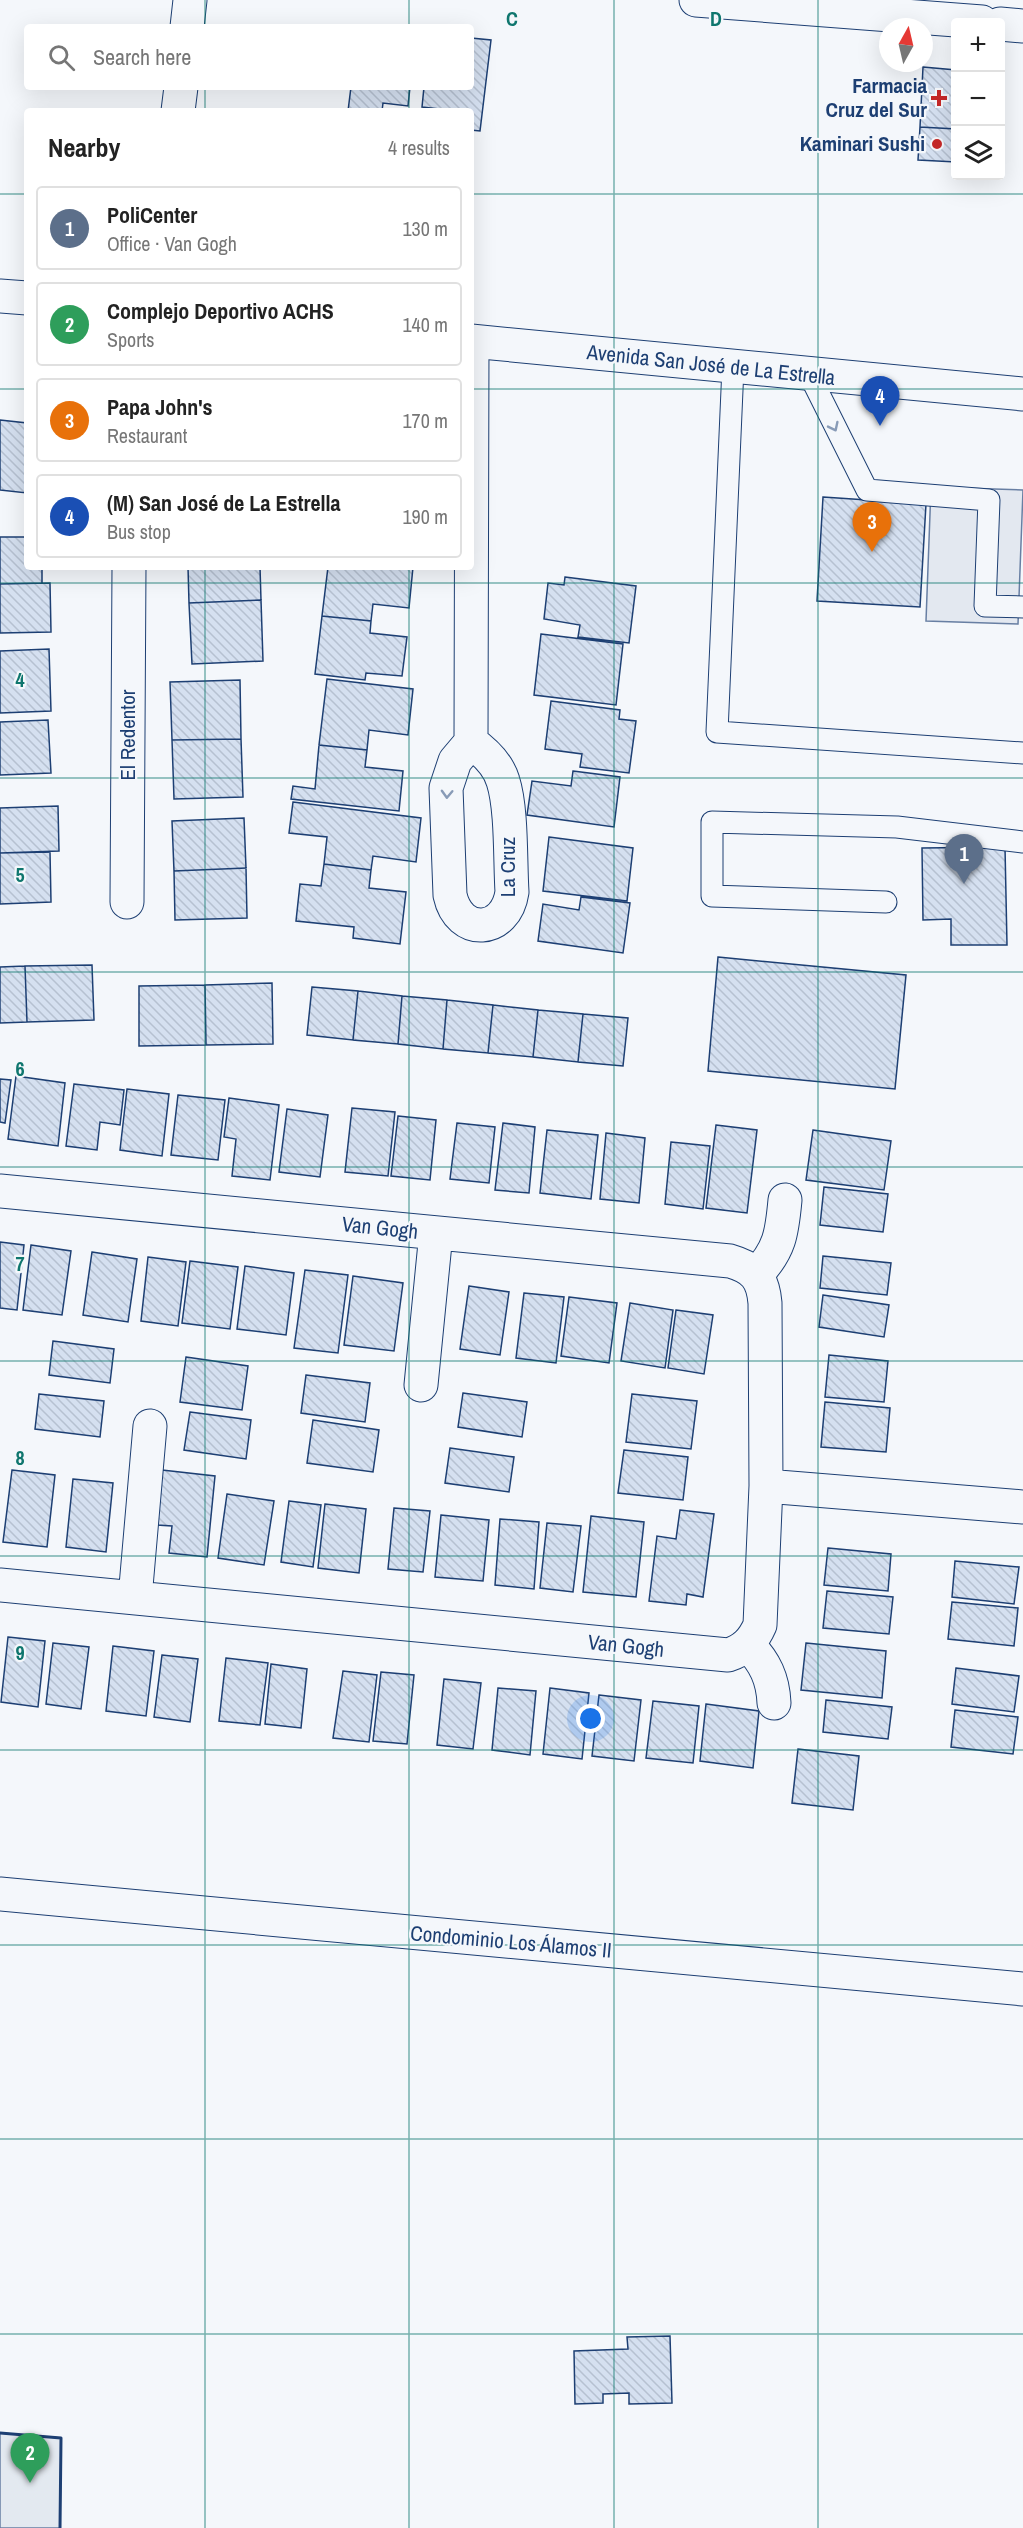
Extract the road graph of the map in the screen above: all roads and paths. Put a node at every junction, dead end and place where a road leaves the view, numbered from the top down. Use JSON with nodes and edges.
{"nodes":[{"id":1,"x":190,"y":0,"type":"edge"},
{"id":2,"x":696,"y":0,"type":"edge"},
{"id":3,"x":951,"y":20,"type":"edge"},
{"id":4,"x":187,"y":24,"type":"edge"},
{"id":5,"x":1005,"y":24,"type":"edge"},
{"id":6,"x":1023,"y":26,"type":"edge"},
{"id":7,"x":181,"y":90,"type":"edge"},
{"id":8,"x":178,"y":108,"type":"edge"},
{"id":9,"x":0,"y":296,"type":"edge"},
{"id":10,"x":24,"y":298,"type":"edge"},
{"id":11,"x":474,"y":342,"type":"edge"},
{"id":12,"x":733,"y":367,"type":"junction"},
{"id":13,"x":809,"y":374,"type":"junction"},
{"id":14,"x":1023,"y":394,"type":"edge"},
{"id":15,"x":129,"y":570,"type":"edge"},
{"id":16,"x":471,"y":570,"type":"edge"},
{"id":17,"x":1023,"y":608,"type":"edge"},
{"id":18,"x":471,"y":742,"type":"junction"},
{"id":19,"x":1023,"y":753,"type":"edge"},
{"id":20,"x":1023,"y":842,"type":"edge"},
{"id":21,"x":127,"y":902,"type":"dead end"},
{"id":22,"x":885,"y":902,"type":"dead end"},
{"id":23,"x":0,"y":1191,"type":"edge"},
{"id":24,"x":785,"y":1200,"type":"dead end"},
{"id":25,"x":436,"y":1233,"type":"junction"},
{"id":26,"x":756,"y":1275,"type":"junction"},
{"id":27,"x":421,"y":1385,"type":"dead end"},
{"id":28,"x":150,"y":1426,"type":"dead end"},
{"id":29,"x":766,"y":1486,"type":"junction"},
{"id":30,"x":1023,"y":1507,"type":"edge"},
{"id":31,"x":0,"y":1585,"type":"edge"},
{"id":32,"x":135,"y":1598,"type":"junction"},
{"id":33,"x":748,"y":1645,"type":"junction"},
{"id":34,"x":774,"y":1703,"type":"dead end"},
{"id":35,"x":0,"y":1894,"type":"edge"},
{"id":36,"x":1023,"y":1989,"type":"edge"}],
"edges":[{"from":1,"to":4,"type":"street"},
{"from":2,"to":3,"type":"street"},
{"from":5,"to":6,"type":"street"},
{"from":7,"to":8,"type":"street"},
{"from":9,"to":10,"type":"street"},
{"from":11,"to":12,"type":"street","name":"Avenida San José de La Estrella"},
{"from":12,"to":13,"type":"street","name":"Avenida San José de La Estrella"},
{"from":12,"to":19,"type":"lane"},
{"from":13,"to":14,"type":"street","name":"Avenida San José de La Estrella"},
{"from":13,"to":17,"type":"lane","one_way":true},
{"from":15,"to":21,"type":"street","name":"El Redentor"},
{"from":16,"to":18,"type":"street"},
{"from":18,"to":18,"type":"street","name":"La Cruz","one_way":true},
{"from":20,"to":22,"type":"lane"},
{"from":23,"to":25,"type":"street","name":"Van Gogh"},
{"from":24,"to":26,"type":"street"},
{"from":25,"to":26,"type":"street","name":"Van Gogh"},
{"from":25,"to":27,"type":"street"},
{"from":26,"to":29,"type":"street"},
{"from":28,"to":32,"type":"street"},
{"from":29,"to":30,"type":"street"},
{"from":29,"to":33,"type":"street"},
{"from":31,"to":32,"type":"street","name":"Van Gogh"},
{"from":32,"to":33,"type":"street","name":"Van Gogh"},
{"from":33,"to":34,"type":"street"},
{"from":35,"to":36,"type":"street","name":"Condominio Los Álamos II"}]}
